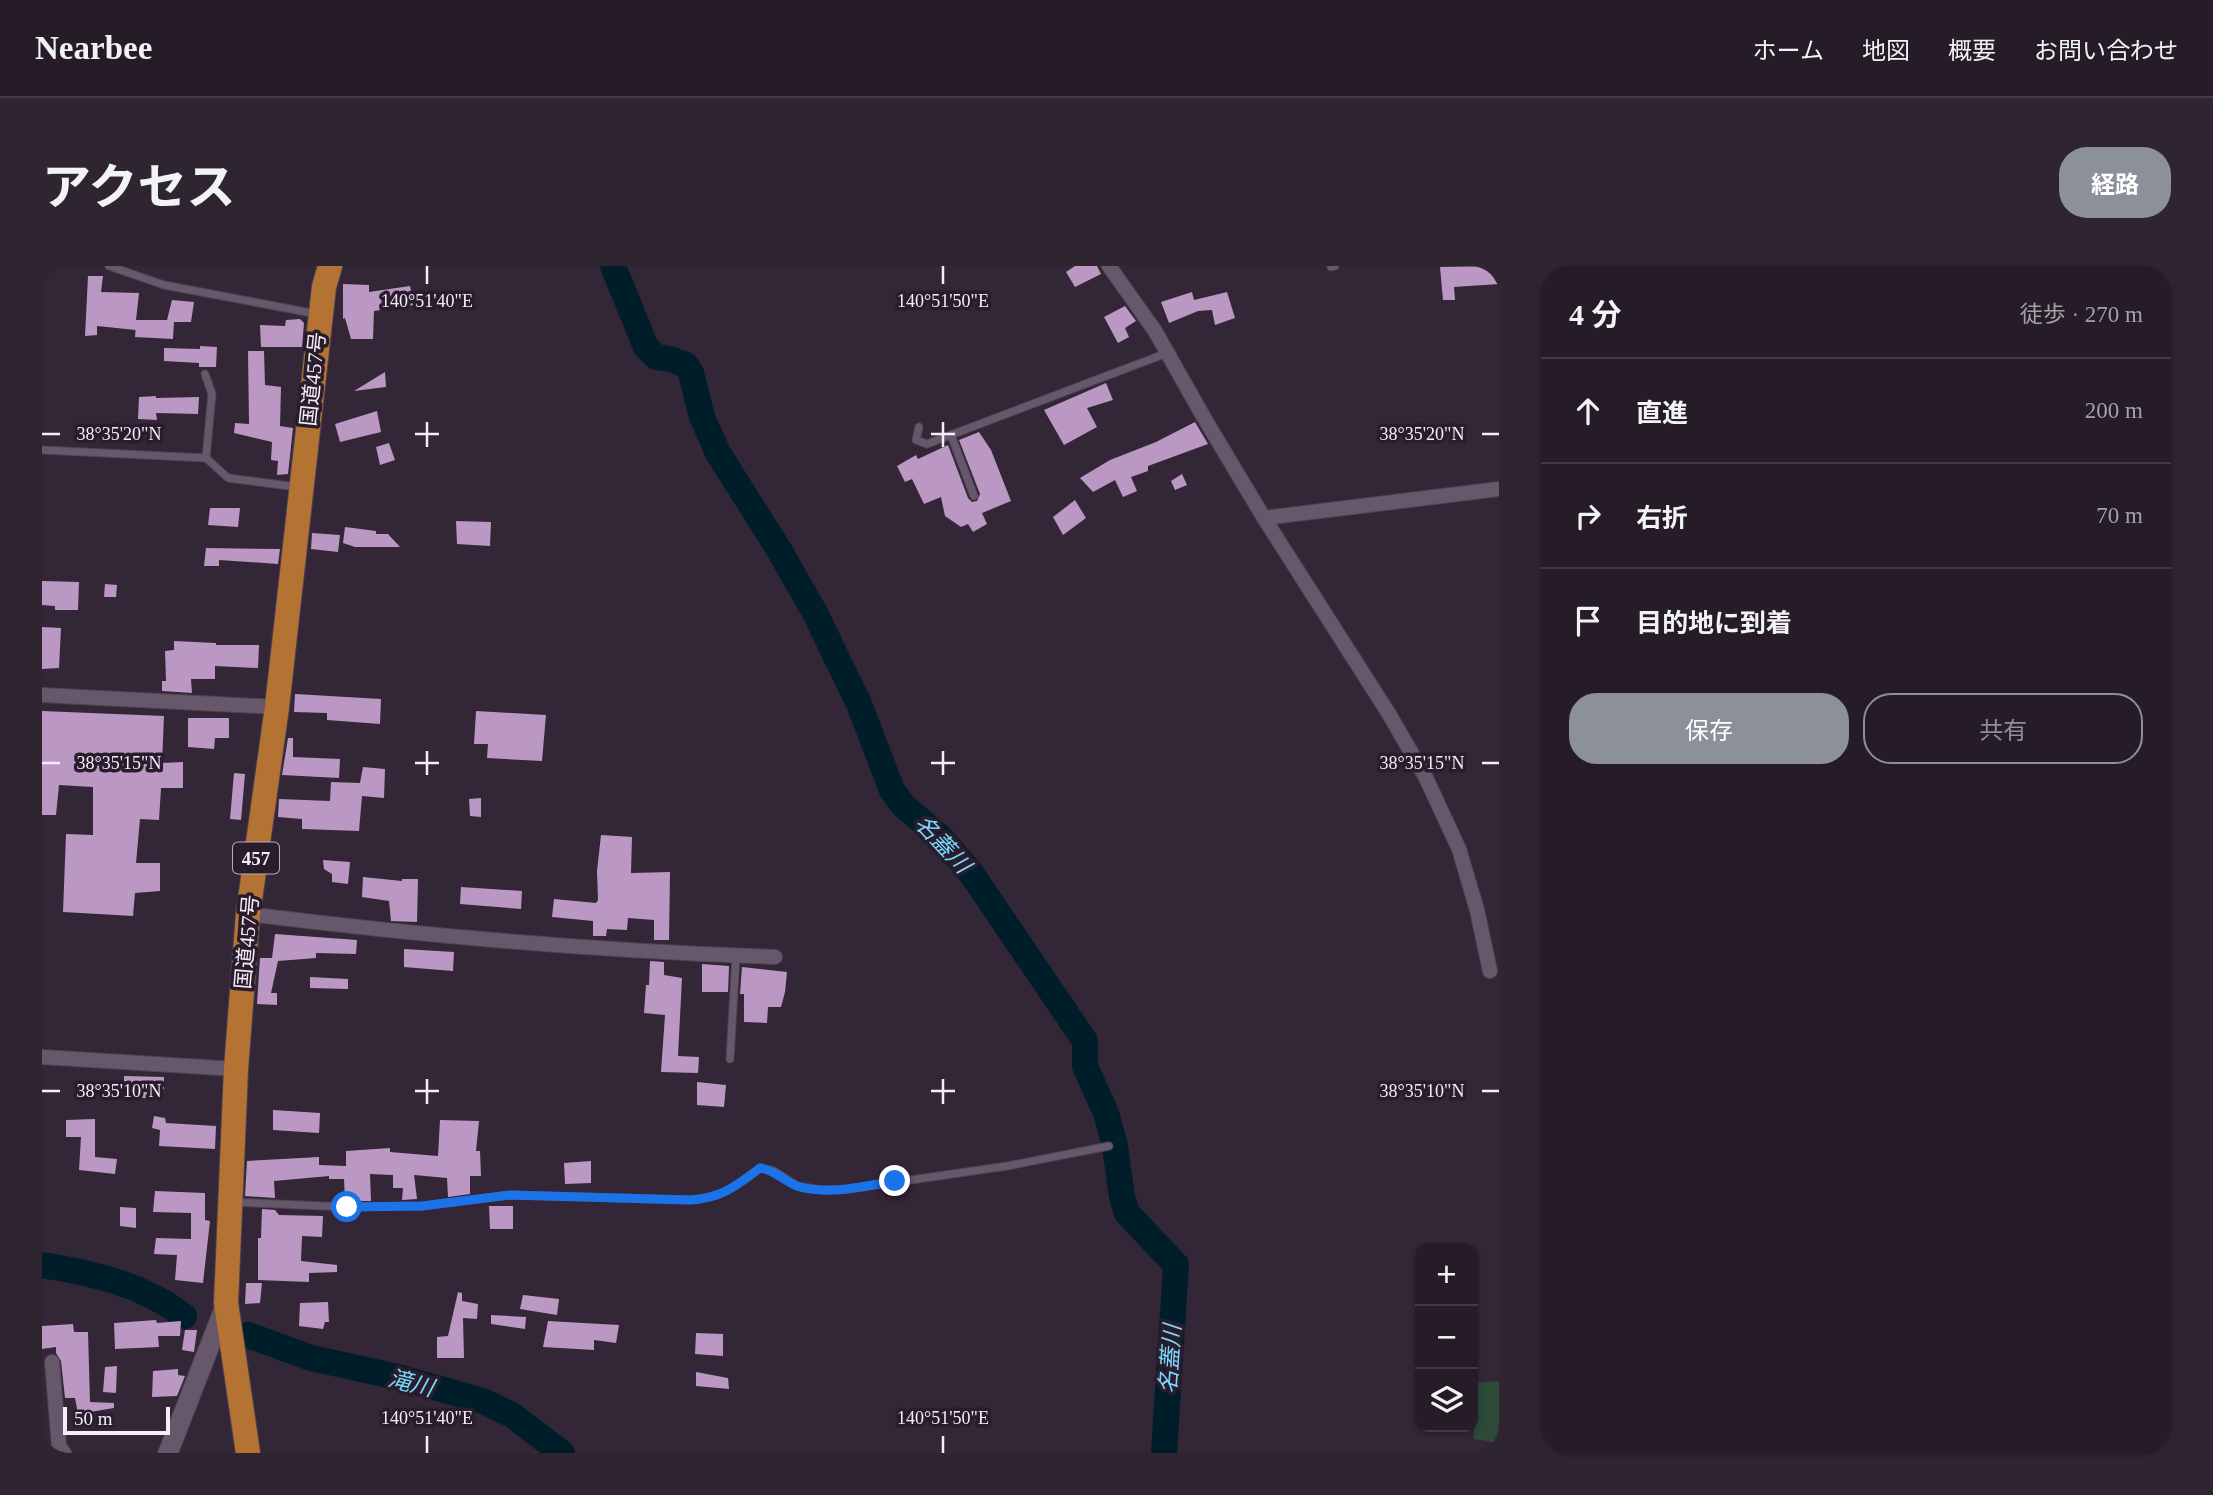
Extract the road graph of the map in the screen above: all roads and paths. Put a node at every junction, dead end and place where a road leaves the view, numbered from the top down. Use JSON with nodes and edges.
{"nodes":[{"id":1,"x":109,"y":266,"type":"edge"},
{"id":2,"x":330,"y":266,"type":"edge"},
{"id":3,"x":1109,"y":266,"type":"edge"},
{"id":4,"x":321,"y":314,"type":"junction"},
{"id":5,"x":1167,"y":353,"type":"junction"},
{"id":6,"x":205,"y":374,"type":"dead end"},
{"id":7,"x":919,"y":427,"type":"dead end"},
{"id":8,"x":951,"y":435,"type":"junction"},
{"id":9,"x":42,"y":450,"type":"edge"},
{"id":10,"x":206,"y":458,"type":"junction"},
{"id":11,"x":301,"y":488,"type":"junction"},
{"id":12,"x":1499,"y":489,"type":"edge"},
{"id":13,"x":974,"y":496,"type":"dead end"},
{"id":14,"x":1264,"y":517,"type":"junction"},
{"id":15,"x":42,"y":695,"type":"edge"},
{"id":16,"x":276,"y":708,"type":"junction"},
{"id":17,"x":248,"y":914,"type":"junction"},
{"id":18,"x":736,"y":956,"type":"junction"},
{"id":19,"x":775,"y":957,"type":"dead end"},
{"id":20,"x":1489,"y":971,"type":"dead end"},
{"id":21,"x":42,"y":1057,"type":"edge"},
{"id":22,"x":730,"y":1059,"type":"dead end"},
{"id":23,"x":236,"y":1069,"type":"junction"},
{"id":24,"x":1109,"y":1146,"type":"dead end"},
{"id":25,"x":229,"y":1202,"type":"junction"},
{"id":26,"x":226,"y":1303,"type":"junction"},
{"id":27,"x":52,"y":1362,"type":"dead end"},
{"id":28,"x":64,"y":1453,"type":"edge"},
{"id":29,"x":168,"y":1453,"type":"edge"},
{"id":30,"x":248,"y":1453,"type":"edge"}],
"edges":[{"from":1,"to":4,"type":"lane"},
{"from":2,"to":4,"type":"highway","name":"国道457号","number":"457"},
{"from":3,"to":5,"type":"street"},
{"from":4,"to":11,"type":"highway","name":"国道457号","number":"457"},
{"from":5,"to":8,"type":"lane"},
{"from":5,"to":14,"type":"street"},
{"from":6,"to":10,"type":"lane"},
{"from":7,"to":8,"type":"lane"},
{"from":8,"to":13,"type":"lane"},
{"from":9,"to":10,"type":"lane"},
{"from":10,"to":11,"type":"lane"},
{"from":11,"to":16,"type":"highway","name":"国道457号","number":"457"},
{"from":12,"to":14,"type":"street"},
{"from":14,"to":20,"type":"street"},
{"from":15,"to":16,"type":"street"},
{"from":16,"to":17,"type":"highway","name":"国道457号","number":"457"},
{"from":17,"to":18,"type":"street"},
{"from":17,"to":23,"type":"highway","name":"国道457号","number":"457"},
{"from":18,"to":19,"type":"street"},
{"from":18,"to":22,"type":"lane"},
{"from":21,"to":23,"type":"street"},
{"from":23,"to":25,"type":"highway","name":"国道457号","number":"457"},
{"from":24,"to":25,"type":"lane"},
{"from":25,"to":26,"type":"highway","name":"国道457号","number":"457"},
{"from":26,"to":29,"type":"street"},
{"from":26,"to":30,"type":"highway","name":"国道457号","number":"457"},
{"from":27,"to":28,"type":"street"}]}
